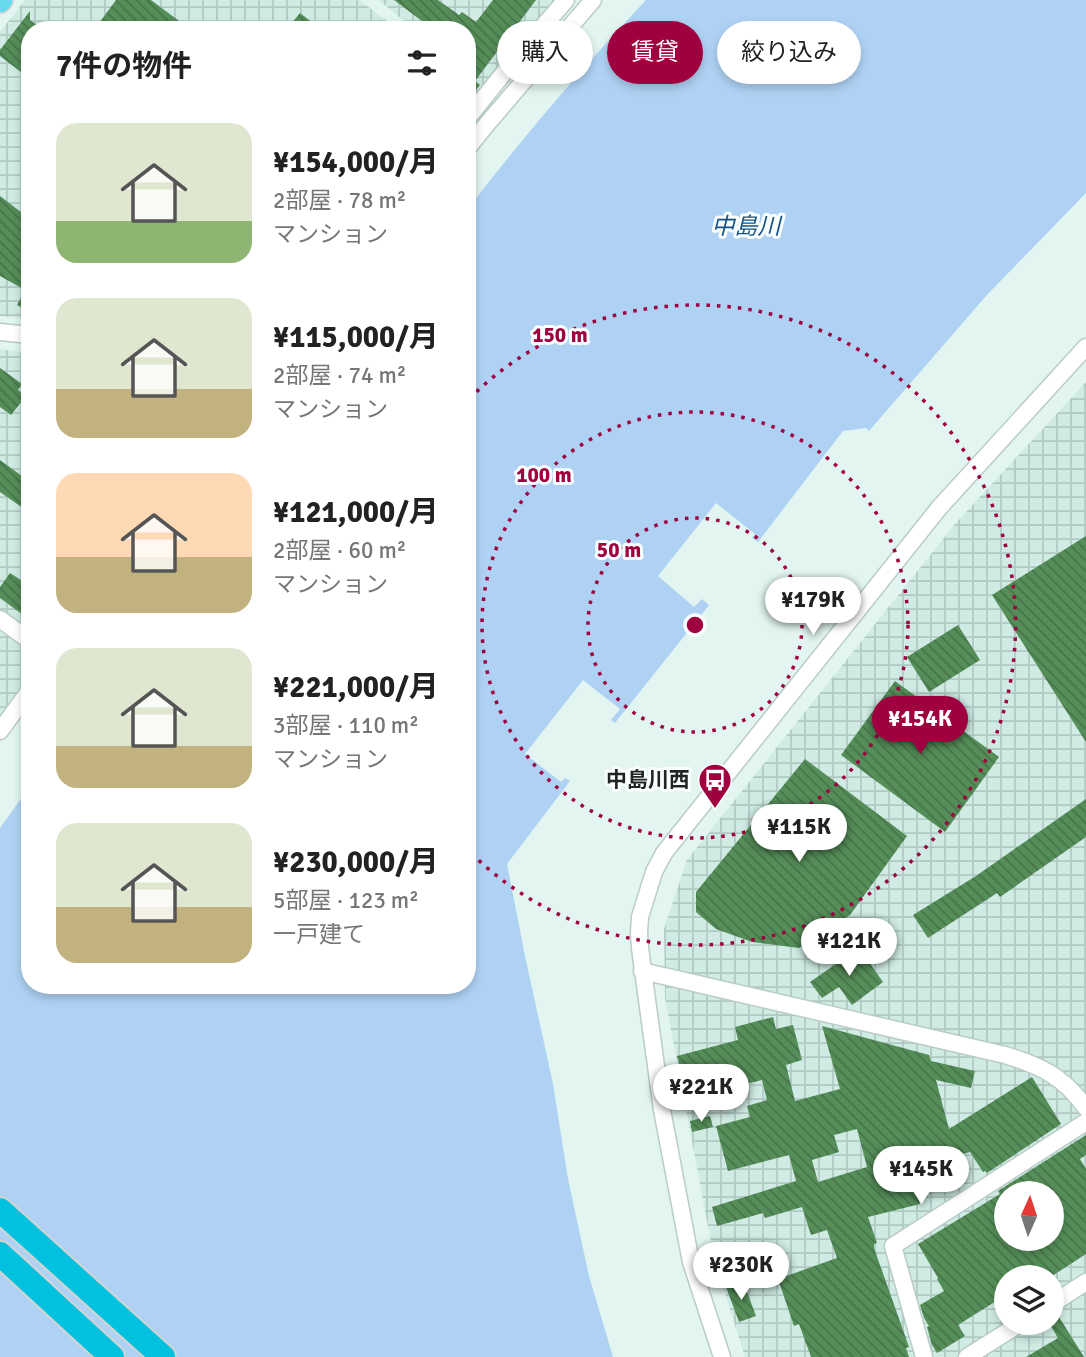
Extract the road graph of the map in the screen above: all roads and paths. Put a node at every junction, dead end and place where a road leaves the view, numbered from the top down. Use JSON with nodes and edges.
{"nodes":[{"id":1,"x":565,"y":0,"type":"edge"},
{"id":2,"x":593,"y":0,"type":"edge"},
{"id":3,"x":476,"y":108,"type":"edge"},
{"id":4,"x":476,"y":138,"type":"edge"},
{"id":5,"x":0,"y":332,"type":"edge"},
{"id":6,"x":21,"y":334,"type":"edge"},
{"id":7,"x":1086,"y":347,"type":"edge"},
{"id":8,"x":0,"y":619,"type":"edge"},
{"id":9,"x":21,"y":634,"type":"edge"},
{"id":10,"x":21,"y":703,"type":"edge"},
{"id":11,"x":0,"y":731,"type":"edge"},
{"id":12,"x":642,"y":971,"type":"junction"},
{"id":13,"x":1086,"y":1108,"type":"edge"},
{"id":14,"x":1086,"y":1122,"type":"edge"},
{"id":15,"x":0,"y":1210,"type":"edge"},
{"id":16,"x":0,"y":1254,"type":"edge"},
{"id":17,"x":1086,"y":1282,"type":"edge"},
{"id":18,"x":1064,"y":1296,"type":"edge"},
{"id":19,"x":1002,"y":1335,"type":"edge"},
{"id":20,"x":112,"y":1357,"type":"edge"},
{"id":21,"x":163,"y":1357,"type":"edge"},
{"id":22,"x":723,"y":1357,"type":"edge"},
{"id":23,"x":924,"y":1357,"type":"edge"},
{"id":24,"x":967,"y":1357,"type":"edge"}],
"edges":[{"from":1,"to":3,"type":"street"},
{"from":2,"to":4,"type":"street"},
{"from":5,"to":6,"type":"street"},
{"from":7,"to":12,"type":"street"},
{"from":8,"to":9,"type":"street"},
{"from":10,"to":11,"type":"street"},
{"from":12,"to":13,"type":"street"},
{"from":12,"to":22,"type":"street"},
{"from":14,"to":23,"type":"street"},
{"from":15,"to":21,"type":"highway"},
{"from":16,"to":20,"type":"highway"},
{"from":17,"to":18,"type":"street"},
{"from":19,"to":24,"type":"street"}]}
